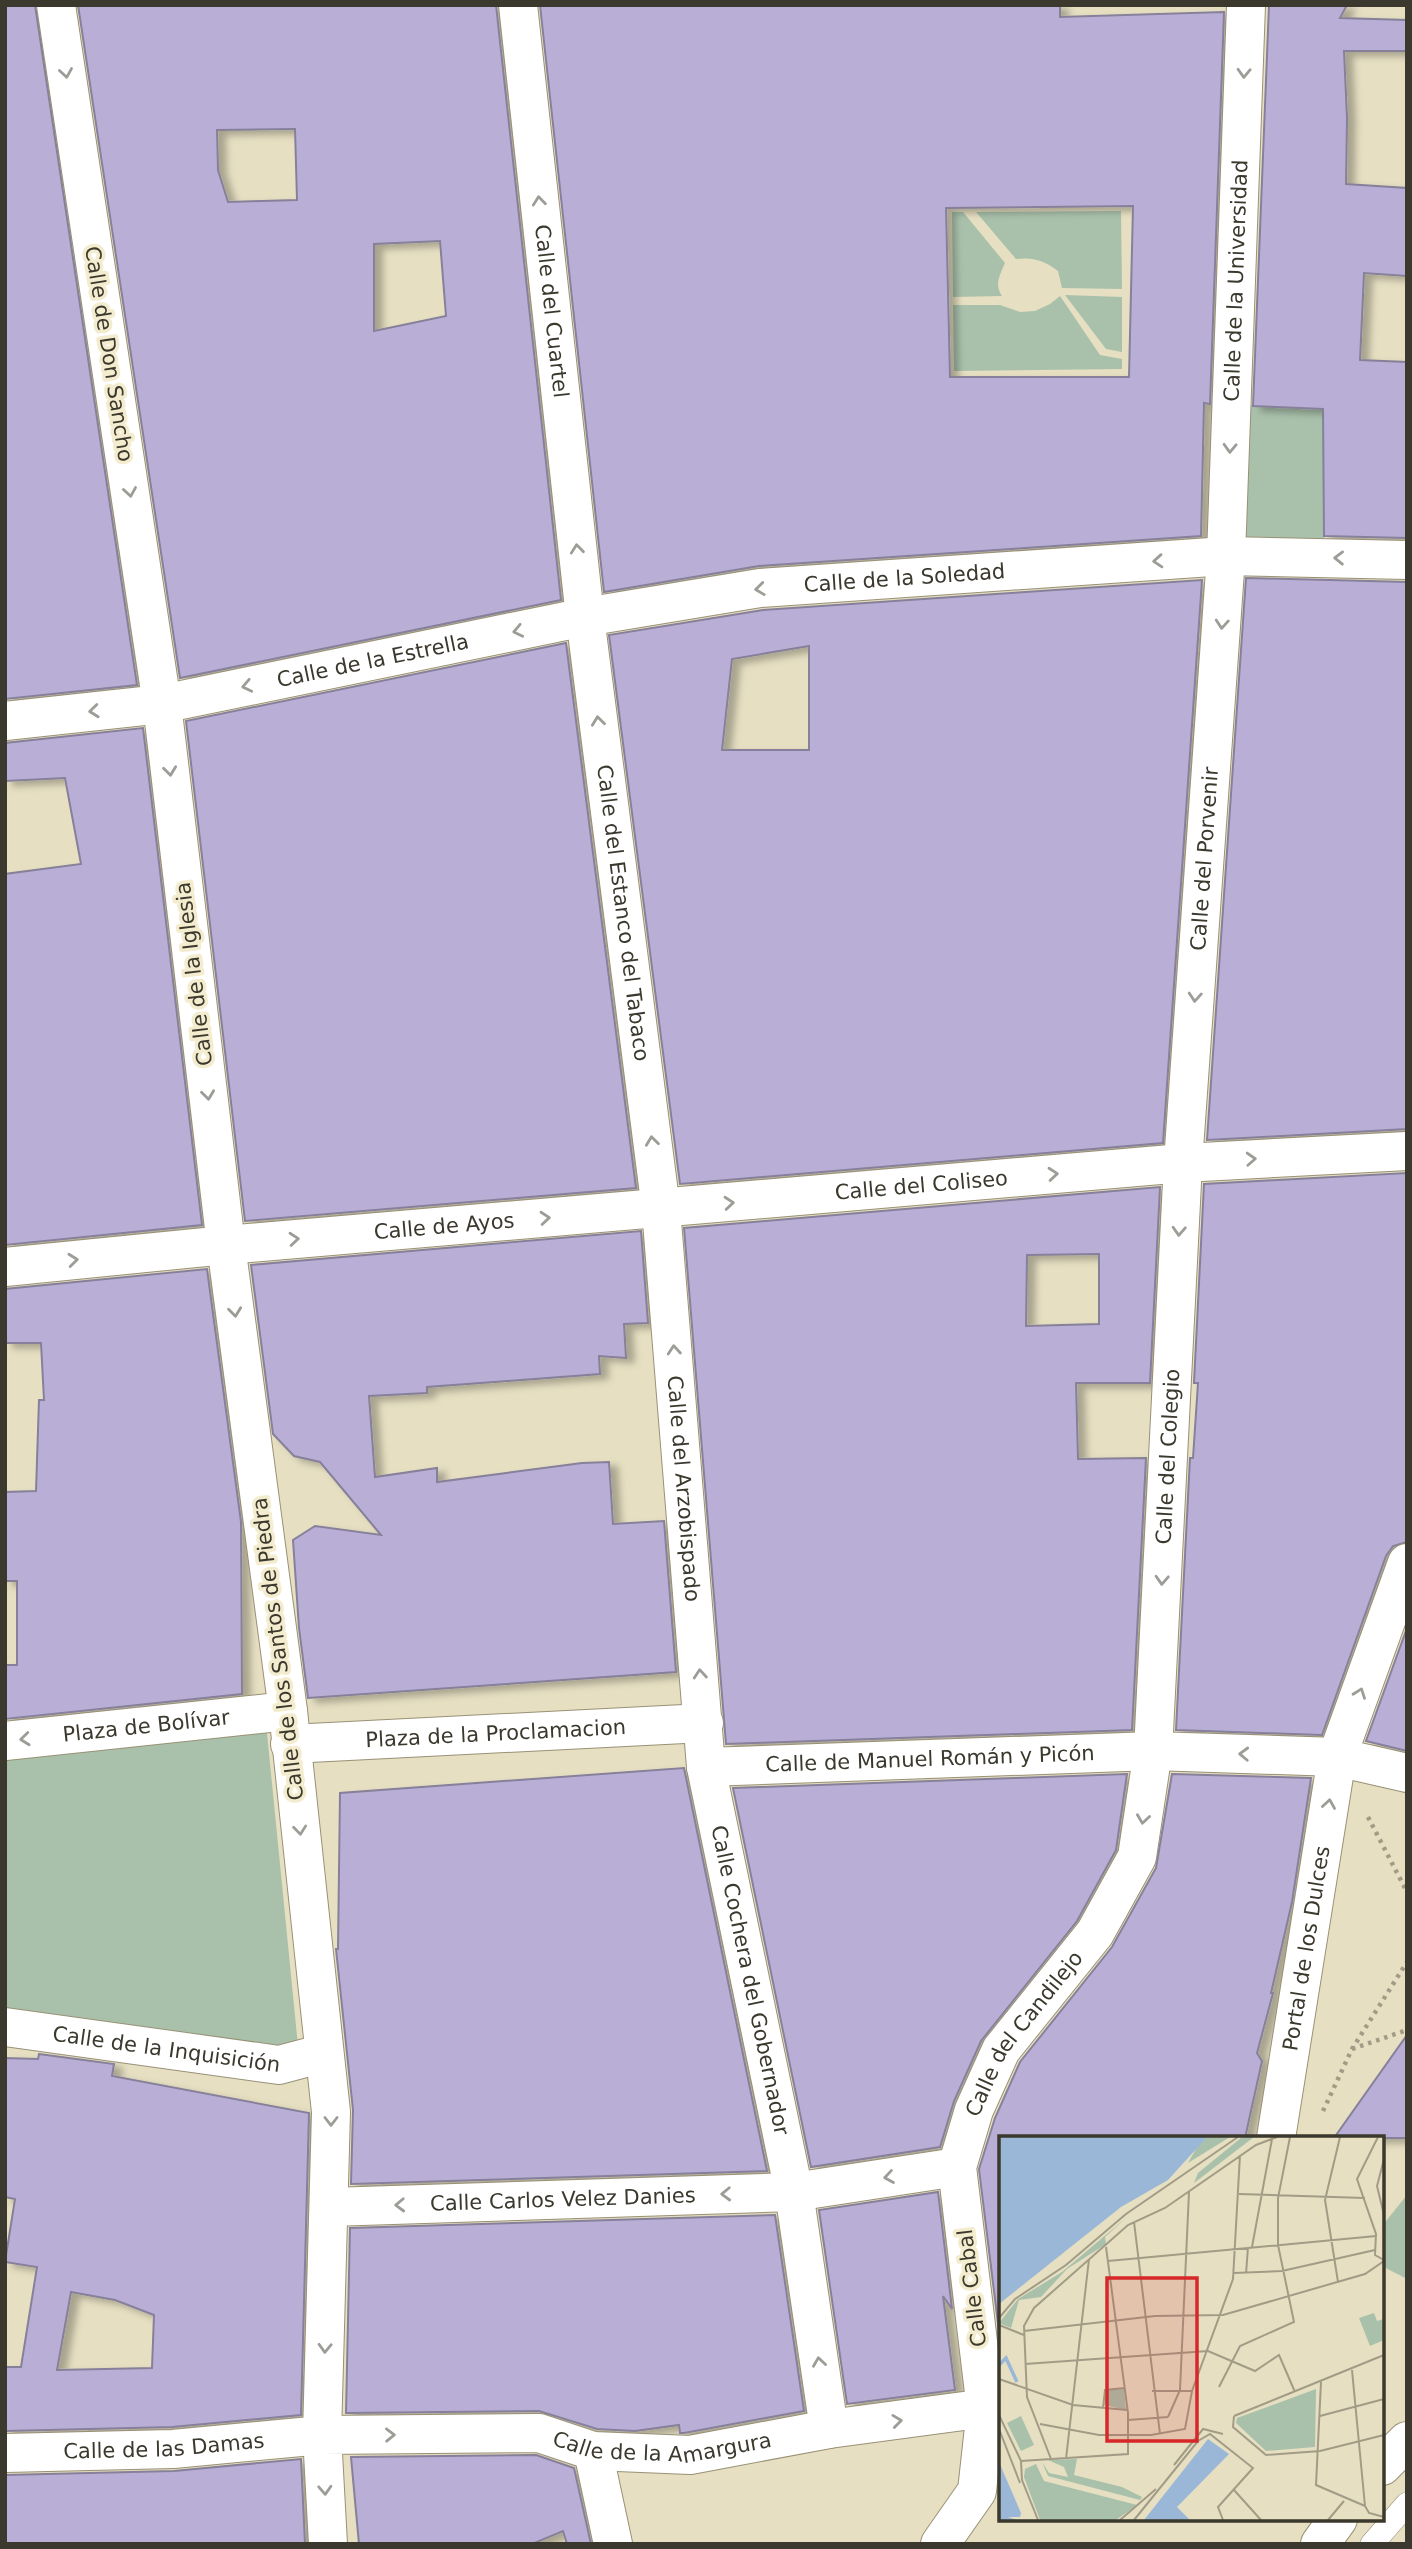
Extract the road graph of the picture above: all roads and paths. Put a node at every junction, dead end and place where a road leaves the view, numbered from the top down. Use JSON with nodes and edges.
{"nodes":[{"id":1,"x":56,"y":5,"type":"edge"},
{"id":2,"x":518,"y":5,"type":"edge"},
{"id":3,"x":1246,"y":5,"type":"edge"},
{"id":4,"x":1226,"y":556,"type":"junction"},
{"id":5,"x":1407,"y":560,"type":"edge"},
{"id":6,"x":585,"y":617,"type":"junction"},
{"id":7,"x":162,"y":704,"type":"junction"},
{"id":8,"x":5,"y":721,"type":"edge"},
{"id":9,"x":1407,"y":1151,"type":"edge"},
{"id":10,"x":1183,"y":1163,"type":"junction"},
{"id":11,"x":661,"y":1209,"type":"junction"},
{"id":12,"x":226,"y":1245,"type":"junction"},
{"id":13,"x":5,"y":1267,"type":"edge"},
{"id":14,"x":1407,"y":1563,"type":"edge"},
{"id":15,"x":704,"y":1723,"type":"junction"},
{"id":16,"x":289,"y":1727,"type":"junction"},
{"id":17,"x":5,"y":1741,"type":"edge"},
{"id":18,"x":1153,"y":1751,"type":"junction"},
{"id":19,"x":1336,"y":1757,"type":"junction"},
{"id":20,"x":706,"y":1767,"type":"junction"},
{"id":21,"x":1407,"y":1773,"type":"edge"},
{"id":22,"x":1407,"y":1892,"type":"edge"},
{"id":23,"x":1407,"y":1962,"type":"edge"},
{"id":24,"x":5,"y":2026,"type":"edge"},
{"id":25,"x":1407,"y":2030,"type":"edge"},
{"id":26,"x":1352,"y":2049,"type":"junction"},
{"id":27,"x":324,"y":2053,"type":"junction"},
{"id":28,"x":1322,"y":2112,"type":"dead end"},
{"id":29,"x":1276,"y":2136,"type":"edge"},
{"id":30,"x":957,"y":2167,"type":"junction"},
{"id":31,"x":794,"y":2192,"type":"junction"},
{"id":32,"x":330,"y":2207,"type":"junction"},
{"id":33,"x":994,"y":2408,"type":"edge"},
{"id":34,"x":829,"y":2430,"type":"junction"},
{"id":35,"x":322,"y":2435,"type":"junction"},
{"id":36,"x":1407,"y":2441,"type":"edge"},
{"id":37,"x":593,"y":2451,"type":"junction"},
{"id":38,"x":5,"y":2452,"type":"edge"},
{"id":39,"x":1384,"y":2464,"type":"edge"},
{"id":40,"x":1407,"y":2504,"type":"edge"},
{"id":41,"x":1337,"y":2521,"type":"edge"},
{"id":42,"x":328,"y":2544,"type":"edge"},
{"id":43,"x":613,"y":2544,"type":"edge"},
{"id":44,"x":940,"y":2544,"type":"edge"},
{"id":45,"x":1320,"y":2544,"type":"edge"},
{"id":46,"x":1372,"y":2544,"type":"edge"}],
"edges":[{"from":1,"to":7,"type":"street","name":"Calle de Don Sancho","one_way":true},
{"from":6,"to":2,"type":"street","name":"Calle del Cuartel","one_way":true},
{"from":3,"to":4,"type":"street","name":"Calle de la Universidad","one_way":true},
{"from":5,"to":4,"type":"street","name":"Calle de la Soledad","one_way":true},
{"from":4,"to":6,"type":"street","name":"Calle de la Soledad","one_way":true},
{"from":4,"to":10,"type":"street","name":"Calle del Porvenir","one_way":true},
{"from":6,"to":7,"type":"street","name":"Calle de la Estrella","one_way":true},
{"from":11,"to":6,"type":"street","name":"Calle del Estanco del Tabaco","one_way":true},
{"from":7,"to":8,"type":"street","name":"Calle de la Estrella","one_way":true},
{"from":7,"to":12,"type":"street","name":"Calle de la Iglesia","one_way":true},
{"from":10,"to":9,"type":"street","name":"Calle del Coliseo","one_way":true},
{"from":11,"to":10,"type":"street","name":"Calle del Coliseo","one_way":true},
{"from":10,"to":18,"type":"street","name":"Calle del Colegio","one_way":true},
{"from":12,"to":11,"type":"street","name":"Calle de Ayos","one_way":true},
{"from":15,"to":11,"type":"street","name":"Calle del Arzobispado","one_way":true},
{"from":13,"to":12,"type":"street","name":"Calle de Ayos","one_way":true},
{"from":12,"to":16,"type":"street","name":"Calle de los Santos de Piedra","one_way":true},
{"from":19,"to":14,"type":"street","name":"Portal de los Dulces","one_way":true},
{"from":15,"to":16,"type":"street","name":"Plaza de la Proclamacion"},
{"from":15,"to":20,"type":"street","name":"Calle del Arzobispado"},
{"from":16,"to":17,"type":"street","name":"Plaza de Bolívar","one_way":true},
{"from":16,"to":27,"type":"street","name":"Calle de los Santos de Piedra","one_way":true},
{"from":19,"to":18,"type":"street","name":"Calle de Manuel Román y Picón","one_way":true},
{"from":18,"to":20,"type":"street","name":"Calle de Manuel Román y Picón"},
{"from":18,"to":30,"type":"street","name":"Calle del Candilejo","one_way":true},
{"from":19,"to":21,"type":"street"},
{"from":19,"to":22,"type":"path"},
{"from":29,"to":19,"type":"street","name":"Portal de los Dulces","one_way":true},
{"from":20,"to":31,"type":"street","name":"Calle Cochera del Gobernador"},
{"from":23,"to":26,"type":"path"},
{"from":24,"to":27,"type":"street","name":"Calle de la Inquisición"},
{"from":25,"to":26,"type":"path"},
{"from":26,"to":28,"type":"path"},
{"from":27,"to":32,"type":"street","name":"Calle de los Santos de Piedra","one_way":true},
{"from":30,"to":31,"type":"street","one_way":true},
{"from":30,"to":33,"type":"street","name":"Calle Cabal"},
{"from":31,"to":32,"type":"street","name":"Calle Carlos Velez Danies","one_way":true},
{"from":34,"to":31,"type":"street","name":"Calle Cochera del Gobernador","one_way":true},
{"from":32,"to":35,"type":"street","name":"Calle de los Santos de Piedra","one_way":true},
{"from":34,"to":33,"type":"street","name":"Calle de la Amargura","one_way":true},
{"from":33,"to":44,"type":"street","name":"Calle Cabal"},
{"from":34,"to":37,"type":"street","name":"Calle de la Amargura"},
{"from":35,"to":37,"type":"street","name":"Calle de la Amargura","one_way":true},
{"from":35,"to":38,"type":"street","name":"Calle de las Damas"},
{"from":35,"to":42,"type":"street","name":"Calle de los Santos de Piedra","one_way":true},
{"from":36,"to":39,"type":"street"},
{"from":37,"to":43,"type":"street"},
{"from":40,"to":46,"type":"lane"},
{"from":41,"to":45,"type":"street"}]}
